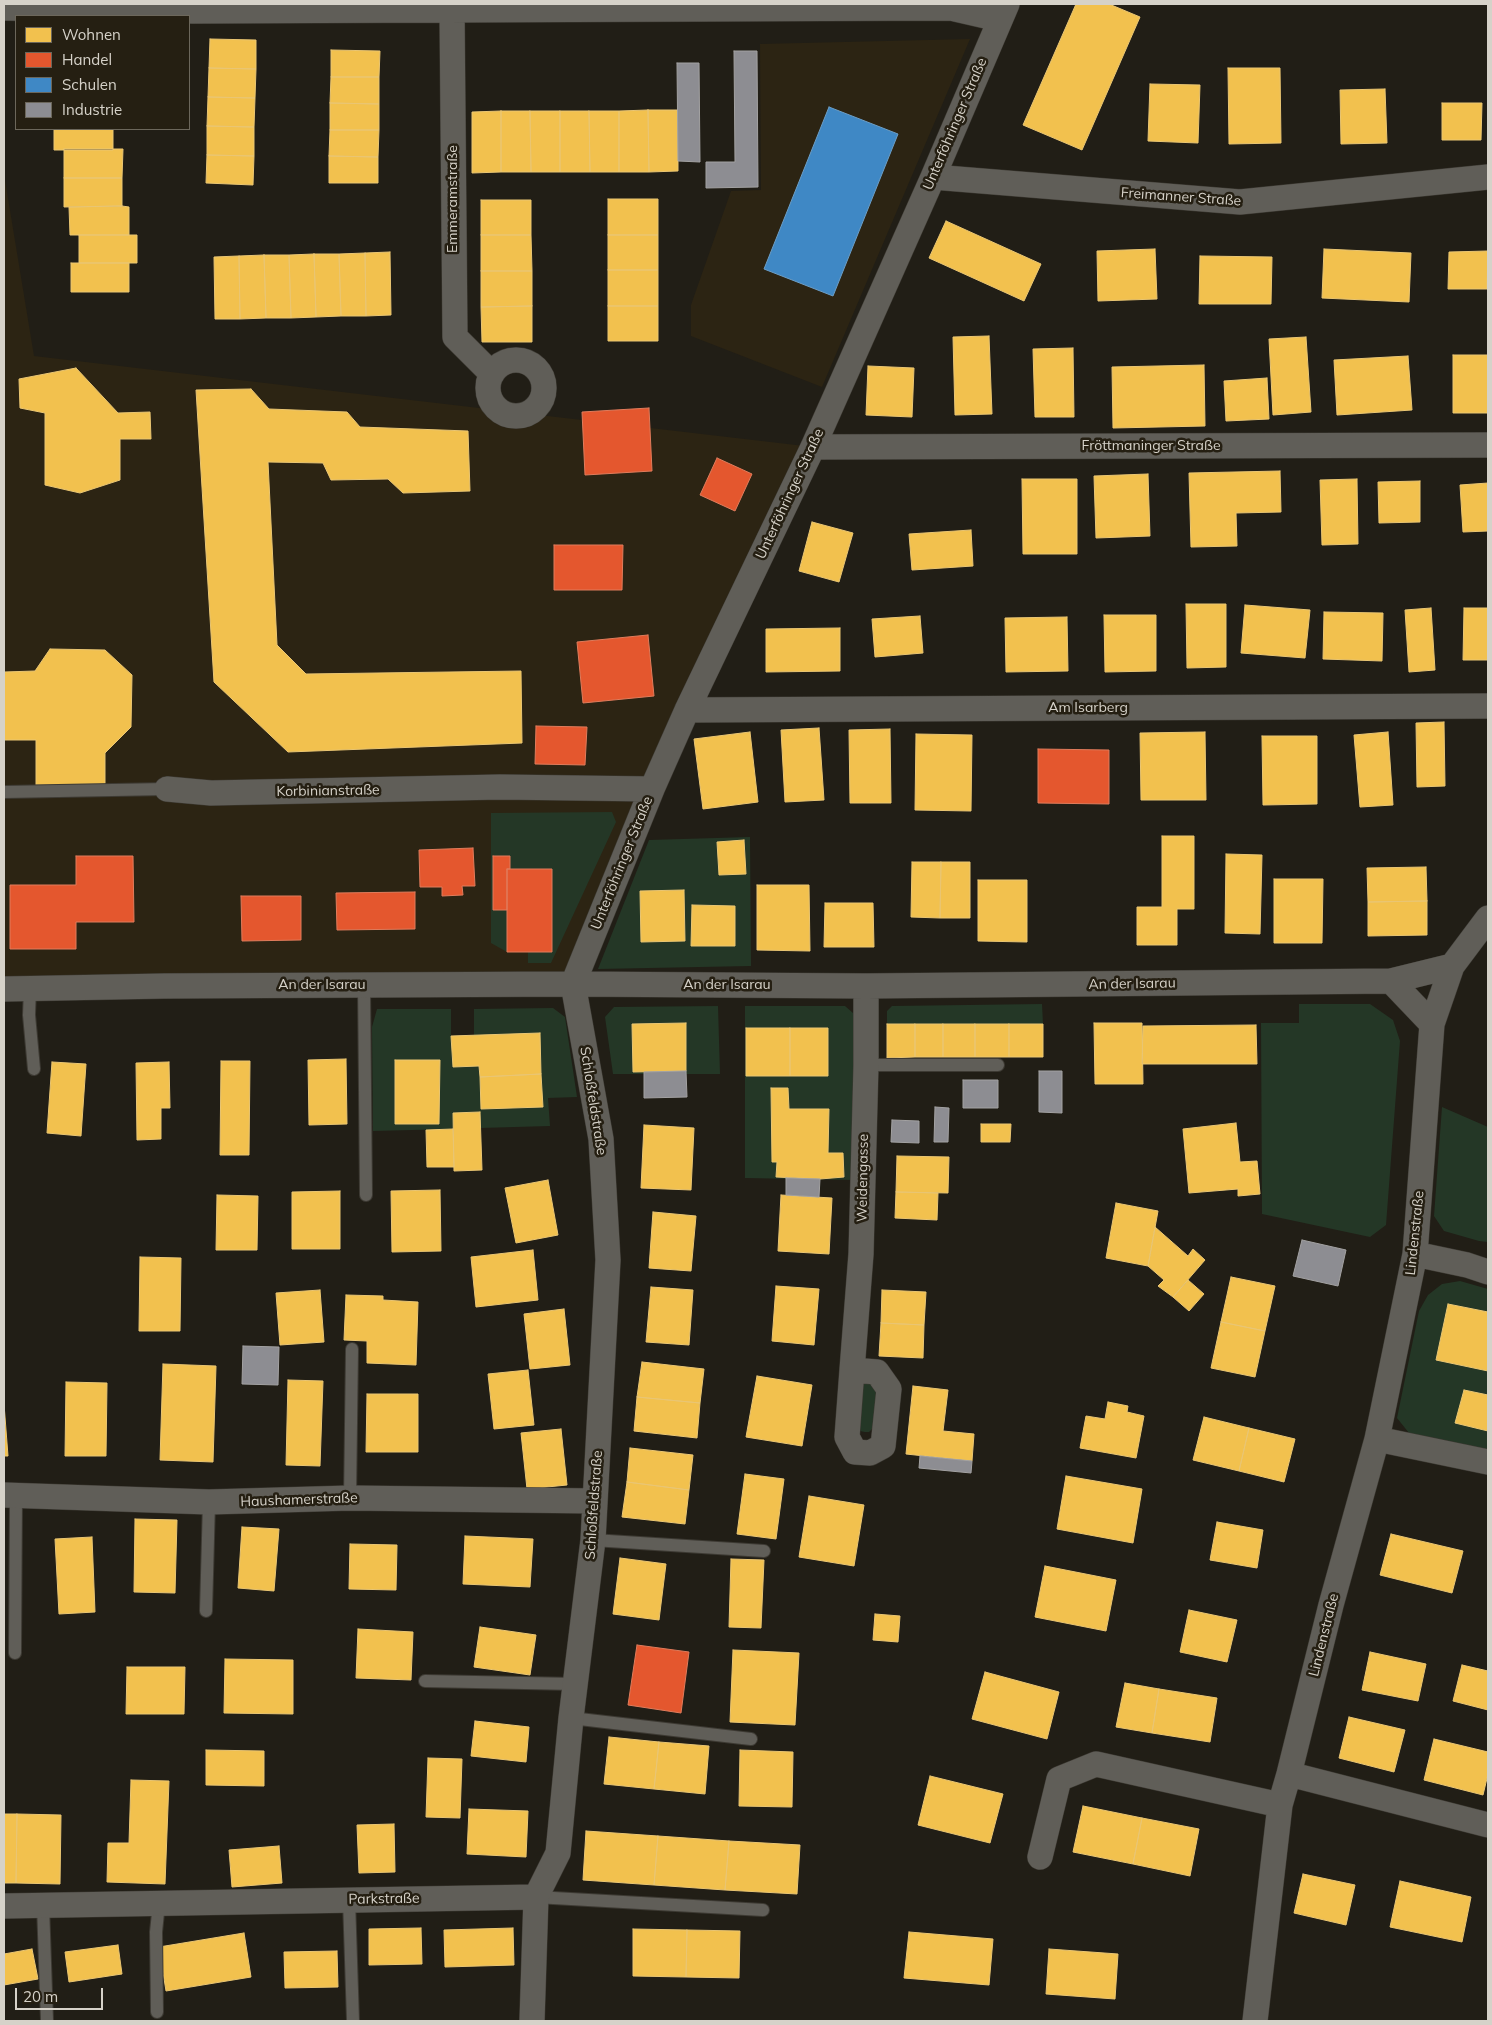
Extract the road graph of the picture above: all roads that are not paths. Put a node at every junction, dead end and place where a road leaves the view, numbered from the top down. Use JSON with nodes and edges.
{"nodes":[{"id":1,"x":204,"y":7,"type":"edge"},
{"id":2,"x":4,"y":8,"type":"edge"},
{"id":3,"x":452,"y":10,"type":"junction"},
{"id":4,"x":1003,"y":11,"type":"edge"},
{"id":5,"x":933,"y":177,"type":"junction"},
{"id":6,"x":1488,"y":177,"type":"edge"},
{"id":7,"x":492,"y":374,"type":"dead end"},
{"id":8,"x":1488,"y":445,"type":"edge"},
{"id":9,"x":813,"y":447,"type":"junction"},
{"id":10,"x":1488,"y":706,"type":"edge"},
{"id":11,"x":687,"y":710,"type":"junction"},
{"id":12,"x":167,"y":789,"type":"joint"},
{"id":13,"x":652,"y":789,"type":"junction"},
{"id":14,"x":4,"y":792,"type":"edge"},
{"id":15,"x":1488,"y":918,"type":"edge"},
{"id":16,"x":1452,"y":966,"type":"junction"},
{"id":17,"x":1391,"y":981,"type":"junction"},
{"id":18,"x":573,"y":984,"type":"junction"},
{"id":19,"x":364,"y":985,"type":"junction"},
{"id":20,"x":866,"y":986,"type":"junction"},
{"id":21,"x":30,"y":988,"type":"junction"},
{"id":22,"x":4,"y":989,"type":"edge"},
{"id":23,"x":1432,"y":1024,"type":"junction"},
{"id":24,"x":866,"y":1065,"type":"junction"},
{"id":25,"x":998,"y":1065,"type":"dead end"},
{"id":26,"x":34,"y":1069,"type":"dead end"},
{"id":27,"x":366,"y":1194,"type":"dead end"},
{"id":28,"x":1415,"y":1254,"type":"junction"},
{"id":29,"x":1488,"y":1272,"type":"edge"},
{"id":30,"x":352,"y":1349,"type":"dead end"},
{"id":31,"x":852,"y":1370,"type":"dead end"},
{"id":32,"x":1377,"y":1439,"type":"junction"},
{"id":33,"x":1488,"y":1462,"type":"edge"},
{"id":34,"x":10,"y":1495,"type":"edge"},
{"id":35,"x":350,"y":1498,"type":"junction"},
{"id":36,"x":595,"y":1501,"type":"junction"},
{"id":37,"x":209,"y":1502,"type":"junction"},
{"id":38,"x":593,"y":1540,"type":"junction"},
{"id":39,"x":764,"y":1551,"type":"dead end"},
{"id":40,"x":206,"y":1611,"type":"dead end"},
{"id":41,"x":15,"y":1653,"type":"dead end"},
{"id":42,"x":425,"y":1681,"type":"dead end"},
{"id":43,"x":575,"y":1684,"type":"junction"},
{"id":44,"x":571,"y":1718,"type":"junction"},
{"id":45,"x":751,"y":1739,"type":"dead end"},
{"id":46,"x":1289,"y":1774,"type":"junction"},
{"id":47,"x":1280,"y":1805,"type":"junction"},
{"id":48,"x":1488,"y":1825,"type":"edge"},
{"id":49,"x":1040,"y":1857,"type":"dead end"},
{"id":50,"x":536,"y":1897,"type":"junction"},
{"id":51,"x":349,"y":1900,"type":"junction"},
{"id":52,"x":159,"y":1903,"type":"junction"},
{"id":53,"x":43,"y":1905,"type":"junction"},
{"id":54,"x":4,"y":1906,"type":"edge"},
{"id":55,"x":763,"y":1910,"type":"dead end"},
{"id":56,"x":158,"y":2012,"type":"dead end"},
{"id":57,"x":47,"y":2021,"type":"edge"},
{"id":58,"x":353,"y":2021,"type":"edge"},
{"id":59,"x":532,"y":2021,"type":"edge"},
{"id":60,"x":1255,"y":2021,"type":"edge"}],
"edges":[{"from":1,"to":2,"type":"street"},
{"from":1,"to":3,"type":"street"},
{"from":3,"to":4,"type":"street"},
{"from":3,"to":7,"type":"street","name":"Emmeramstraße"},
{"from":4,"to":5,"type":"street","name":"Unterföhringer Straße"},
{"from":5,"to":6,"type":"street","name":"Freimanner Straße"},
{"from":5,"to":9,"type":"street","name":"Unterföhringer Straße"},
{"from":8,"to":9,"type":"street","name":"Fröttmaninger Straße"},
{"from":9,"to":11,"type":"street","name":"Unterföhringer Straße"},
{"from":10,"to":11,"type":"street","name":"Am Isarberg"},
{"from":11,"to":13,"type":"street","name":"Unterföhringer Straße"},
{"from":12,"to":13,"type":"street","name":"Korbinianstraße"},
{"from":12,"to":14,"type":"lane","name":"Korbinianstraße"},
{"from":13,"to":18,"type":"street","name":"Unterföhringer Straße"},
{"from":15,"to":16,"type":"street","name":"Lindenstraße"},
{"from":16,"to":17,"type":"street","name":"An der Isarau"},
{"from":16,"to":23,"type":"street","name":"Lindenstraße"},
{"from":17,"to":20,"type":"street","name":"An der Isarau"},
{"from":17,"to":23,"type":"street"},
{"from":18,"to":19,"type":"street","name":"An der Isarau"},
{"from":18,"to":20,"type":"street","name":"An der Isarau"},
{"from":18,"to":36,"type":"street","name":"Schloßfeldstraße"},
{"from":19,"to":21,"type":"street","name":"An der Isarau"},
{"from":19,"to":27,"type":"lane"},
{"from":20,"to":24,"type":"street","name":"Weidengasse"},
{"from":21,"to":22,"type":"street","name":"An der Isarau"},
{"from":21,"to":26,"type":"lane"},
{"from":23,"to":28,"type":"street","name":"Lindenstraße"},
{"from":24,"to":25,"type":"lane"},
{"from":24,"to":31,"type":"street","name":"Weidengasse"},
{"from":28,"to":29,"type":"street"},
{"from":28,"to":32,"type":"street","name":"Lindenstraße"},
{"from":30,"to":35,"type":"lane"},
{"from":32,"to":33,"type":"street"},
{"from":32,"to":46,"type":"street","name":"Lindenstraße"},
{"from":34,"to":37,"type":"street","name":"Haushamerstraße"},
{"from":34,"to":41,"type":"lane"},
{"from":35,"to":36,"type":"street","name":"Haushamerstraße"},
{"from":35,"to":37,"type":"street","name":"Haushamerstraße"},
{"from":36,"to":38,"type":"street","name":"Schloßfeldstraße"},
{"from":37,"to":40,"type":"lane"},
{"from":38,"to":39,"type":"lane"},
{"from":38,"to":43,"type":"street","name":"Schloßfeldstraße"},
{"from":42,"to":43,"type":"lane"},
{"from":43,"to":44,"type":"street","name":"Schloßfeldstraße"},
{"from":44,"to":45,"type":"lane"},
{"from":44,"to":50,"type":"street","name":"Schloßfeldstraße"},
{"from":46,"to":47,"type":"street","name":"Lindenstraße"},
{"from":46,"to":48,"type":"street"},
{"from":47,"to":49,"type":"street"},
{"from":47,"to":60,"type":"street","name":"Lindenstraße"},
{"from":50,"to":51,"type":"street","name":"Parkstraße"},
{"from":50,"to":55,"type":"lane","name":"Parkstraße"},
{"from":50,"to":59,"type":"street","name":"Schloßfeldstraße"},
{"from":51,"to":52,"type":"street","name":"Parkstraße"},
{"from":51,"to":58,"type":"lane"},
{"from":52,"to":53,"type":"street","name":"Parkstraße"},
{"from":52,"to":56,"type":"lane"},
{"from":53,"to":54,"type":"street","name":"Parkstraße"},
{"from":53,"to":57,"type":"lane"}]}
